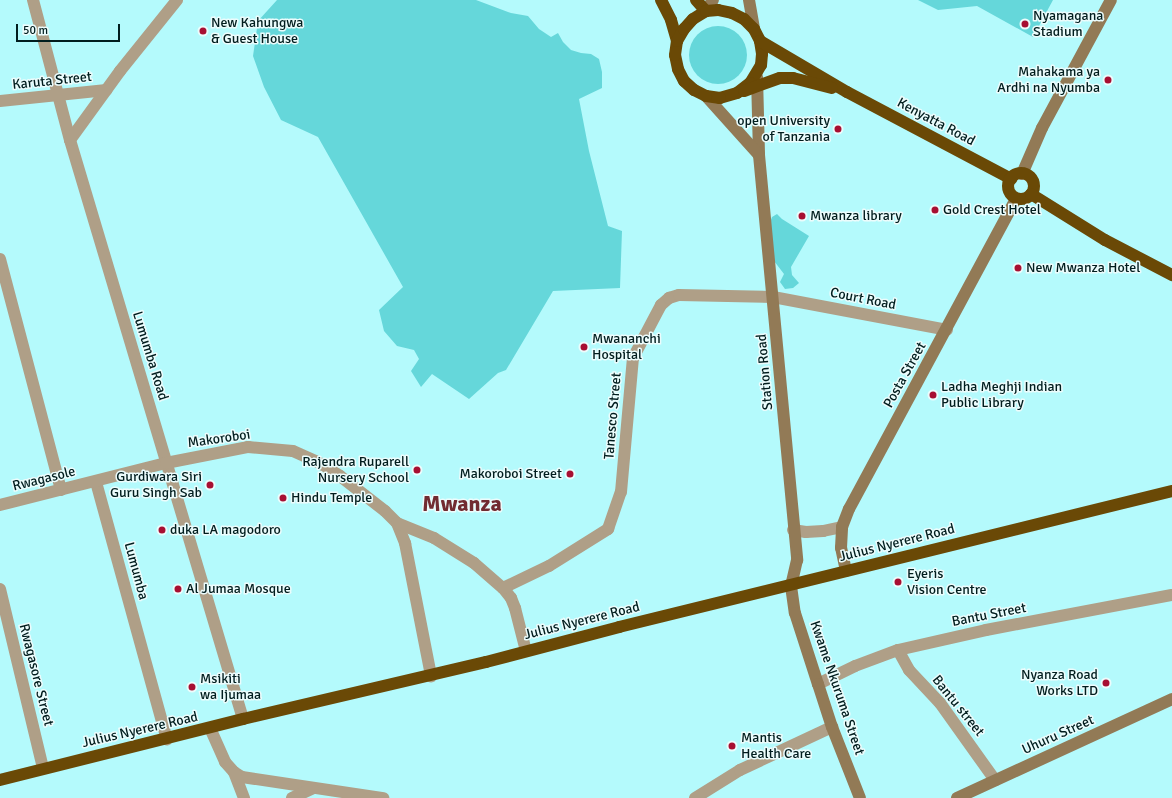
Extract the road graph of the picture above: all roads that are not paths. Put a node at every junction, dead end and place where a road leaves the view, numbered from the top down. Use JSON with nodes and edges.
{"nodes":[{"id":1,"x":33,"y":0,"type":"edge"},
{"id":2,"x":177,"y":0,"type":"edge"},
{"id":3,"x":661,"y":0,"type":"edge"},
{"id":4,"x":696,"y":0,"type":"edge"},
{"id":5,"x":713,"y":0,"type":"edge"},
{"id":6,"x":749,"y":0,"type":"edge"},
{"id":7,"x":1110,"y":0,"type":"edge"},
{"id":8,"x":706,"y":11,"type":"junction"},
{"id":9,"x":754,"y":29,"type":"junction"},
{"id":10,"x":677,"y":41,"type":"junction"},
{"id":11,"x":760,"y":41,"type":"junction"},
{"id":12,"x":757,"y":80,"type":"junction"},
{"id":13,"x":106,"y":90,"type":"junction"},
{"id":14,"x":847,"y":92,"type":"junction"},
{"id":15,"x":58,"y":95,"type":"junction"},
{"id":16,"x":706,"y":96,"type":"junction"},
{"id":17,"x":0,"y":101,"type":"edge"},
{"id":18,"x":70,"y":140,"type":"junction"},
{"id":19,"x":759,"y":154,"type":"junction"},
{"id":20,"x":1022,"y":174,"type":"junction"},
{"id":21,"x":1011,"y":179,"type":"junction"},
{"id":22,"x":1031,"y":194,"type":"junction"},
{"id":23,"x":1016,"y":198,"type":"junction"},
{"id":24,"x":0,"y":259,"type":"edge"},
{"id":25,"x":1172,"y":275,"type":"edge"},
{"id":26,"x":773,"y":297,"type":"junction"},
{"id":27,"x":947,"y":330,"type":"junction"},
{"id":28,"x":166,"y":463,"type":"junction"},
{"id":29,"x":96,"y":482,"type":"junction"},
{"id":30,"x":61,"y":490,"type":"junction"},
{"id":31,"x":1172,"y":491,"type":"edge"},
{"id":32,"x":0,"y":505,"type":"edge"},
{"id":33,"x":397,"y":523,"type":"junction"},
{"id":34,"x":842,"y":527,"type":"junction"},
{"id":35,"x":793,"y":530,"type":"junction"},
{"id":36,"x":846,"y":571,"type":"junction"},
{"id":37,"x":791,"y":586,"type":"junction"},
{"id":38,"x":503,"y":588,"type":"junction"},
{"id":39,"x":0,"y":589,"type":"edge"},
{"id":40,"x":1172,"y":595,"type":"edge"},
{"id":41,"x":4,"y":621,"type":"edge"},
{"id":42,"x":898,"y":650,"type":"junction"},
{"id":43,"x":526,"y":651,"type":"junction"},
{"id":44,"x":431,"y":676,"type":"junction"},
{"id":45,"x":818,"y":684,"type":"junction"},
{"id":46,"x":1172,"y":699,"type":"edge"},
{"id":47,"x":243,"y":719,"type":"junction"},
{"id":48,"x":832,"y":727,"type":"junction"},
{"id":49,"x":210,"y":728,"type":"junction"},
{"id":50,"x":167,"y":738,"type":"junction"},
{"id":51,"x":43,"y":768,"type":"junction"},
{"id":52,"x":234,"y":772,"type":"junction"},
{"id":53,"x":0,"y":780,"type":"edge"},
{"id":54,"x":995,"y":780,"type":"junction"},
{"id":55,"x":312,"y":788,"type":"junction"},
{"id":56,"x":244,"y":798,"type":"edge"},
{"id":57,"x":292,"y":798,"type":"edge"},
{"id":58,"x":383,"y":798,"type":"edge"},
{"id":59,"x":695,"y":798,"type":"edge"},
{"id":60,"x":860,"y":798,"type":"edge"},
{"id":61,"x":957,"y":798,"type":"edge"}],
"edges":[{"from":1,"to":15,"type":"street","name":"Lumumba Road"},
{"from":2,"to":13,"type":"street","name":"Karuta Street"},
{"from":3,"to":10,"type":"highway"},
{"from":4,"to":8,"type":"highway"},
{"from":5,"to":8,"type":"main road"},
{"from":6,"to":9,"type":"main road"},
{"from":7,"to":20,"type":"main road"},
{"from":8,"to":9,"type":"highway"},
{"from":8,"to":10,"type":"highway"},
{"from":9,"to":11,"type":"highway"},
{"from":10,"to":16,"type":"highway"},
{"from":11,"to":12,"type":"highway"},
{"from":11,"to":14,"type":"highway","name":"Kenyatta Road"},
{"from":12,"to":14,"type":"highway","name":"Kenyatta Road"},
{"from":12,"to":16,"type":"highway"},
{"from":12,"to":19,"type":"main road","name":"Station Road"},
{"from":13,"to":15,"type":"street","name":"Karuta Street"},
{"from":13,"to":18,"type":"street","name":"Karuta Street"},
{"from":14,"to":21,"type":"highway","name":"Kenyatta Road"},
{"from":15,"to":17,"type":"street","name":"Karuta Street"},
{"from":15,"to":18,"type":"street","name":"Lumumba Road"},
{"from":16,"to":19,"type":"main road"},
{"from":18,"to":28,"type":"street","name":"Lumumba Road"},
{"from":19,"to":26,"type":"main road","name":"Station Road"},
{"from":20,"to":21,"type":"highway"},
{"from":20,"to":22,"type":"highway"},
{"from":21,"to":23,"type":"highway"},
{"from":22,"to":23,"type":"highway"},
{"from":22,"to":25,"type":"highway"},
{"from":23,"to":27,"type":"main road","name":"Posta Street"},
{"from":24,"to":30,"type":"street"},
{"from":26,"to":27,"type":"street","name":"Court Road"},
{"from":26,"to":35,"type":"main road","name":"Station Road"},
{"from":26,"to":38,"type":"street","name":"Tanesco Street"},
{"from":27,"to":34,"type":"main road","name":"Posta Street"},
{"from":28,"to":29,"type":"street"},
{"from":28,"to":33,"type":"street","name":"Makoroboi"},
{"from":28,"to":47,"type":"street","name":"Lumumba Road"},
{"from":29,"to":30,"type":"street","name":"Rwagasole"},
{"from":29,"to":50,"type":"street","name":"Lumumba"},
{"from":30,"to":32,"type":"street","name":"Rwagasole"},
{"from":31,"to":36,"type":"highway","name":"Julius Nyerere Road"},
{"from":33,"to":38,"type":"street","name":"Makoroboi"},
{"from":33,"to":44,"type":"street","name":"Makoroboi"},
{"from":34,"to":35,"type":"street"},
{"from":34,"to":36,"type":"main road","name":"Posta Street"},
{"from":35,"to":37,"type":"main road","name":"Station Road"},
{"from":36,"to":37,"type":"highway","name":"Julius Nyerere Road"},
{"from":37,"to":43,"type":"highway","name":"Julius Nyerere Road"},
{"from":37,"to":45,"type":"main road","name":"Kwame Nkuruma Street"},
{"from":38,"to":43,"type":"street","name":"Makoroboi"},
{"from":39,"to":41,"type":"street","name":"Rwagasore Street"},
{"from":40,"to":42,"type":"street","name":"Bantu Street"},
{"from":41,"to":51,"type":"street","name":"Rwagasore Street"},
{"from":42,"to":45,"type":"street","name":"Bantu Street"},
{"from":42,"to":54,"type":"street","name":"Bantu street"},
{"from":43,"to":44,"type":"highway","name":"Julius Nyerere Road"},
{"from":44,"to":47,"type":"highway","name":"Julius Nyerere Road"},
{"from":45,"to":48,"type":"main road","name":"Kwame Nkuruma Street"},
{"from":46,"to":54,"type":"main road","name":"Uhuru Street"},
{"from":47,"to":49,"type":"highway","name":"Julius Nyerere Road"},
{"from":48,"to":59,"type":"street"},
{"from":48,"to":60,"type":"main road","name":"Kwame Nkuruma Street"},
{"from":49,"to":50,"type":"highway","name":"Julius Nyerere Road"},
{"from":49,"to":52,"type":"street"},
{"from":50,"to":51,"type":"highway","name":"Julius Nyerere Road"},
{"from":51,"to":53,"type":"highway","name":"Julius Nyerere Road"},
{"from":52,"to":55,"type":"street"},
{"from":52,"to":56,"type":"street"},
{"from":54,"to":61,"type":"main road","name":"Uhuru Street"},
{"from":55,"to":57,"type":"street"},
{"from":55,"to":58,"type":"street"}]}
